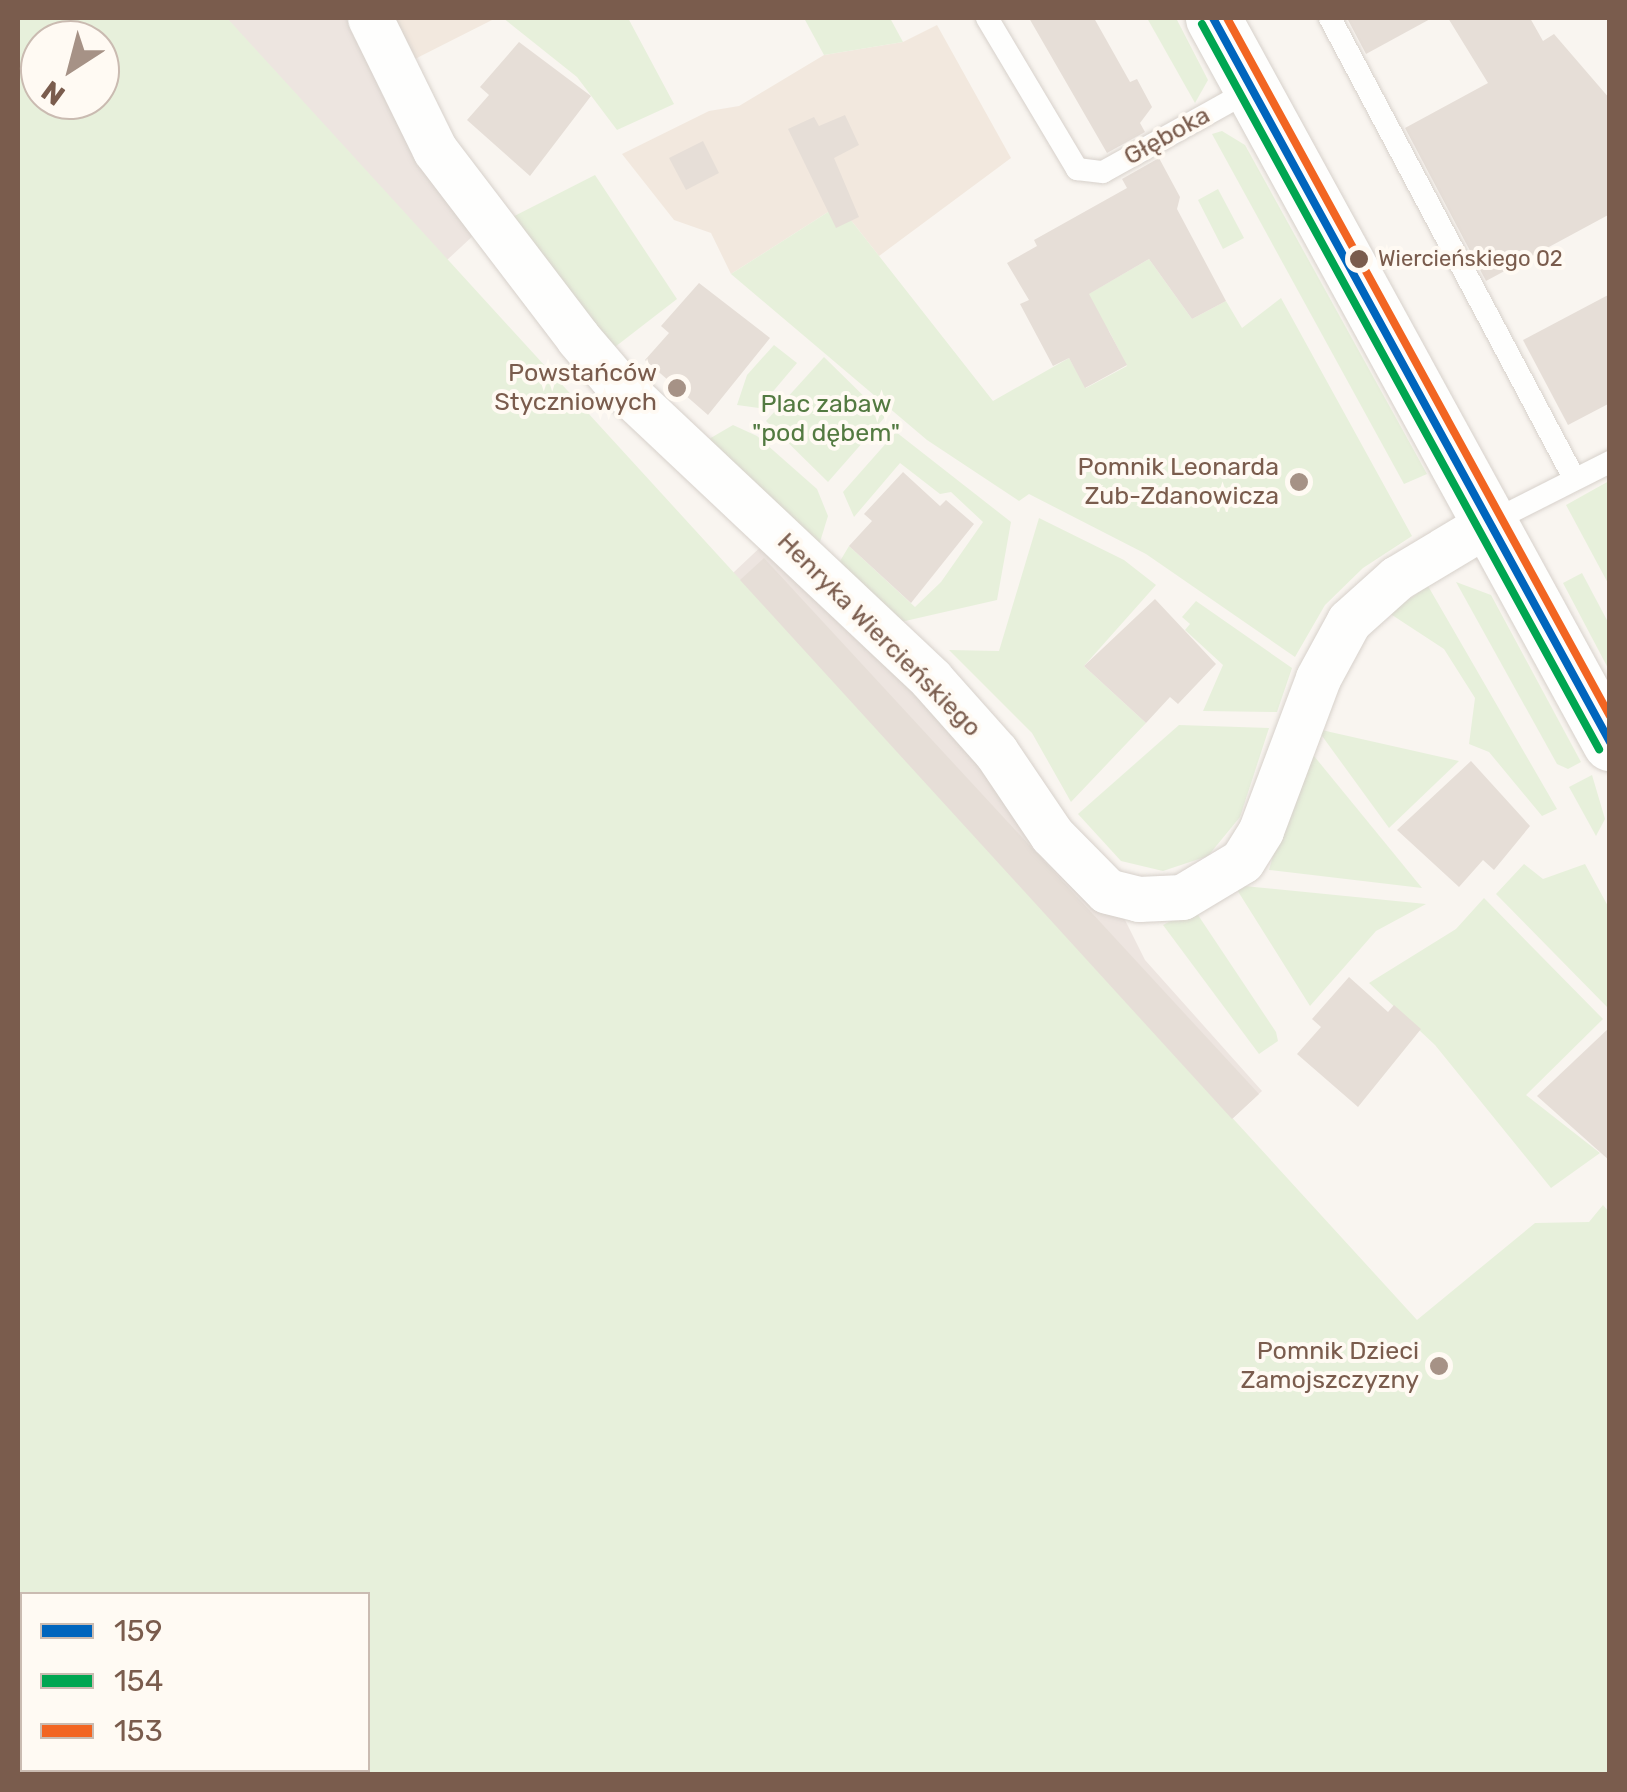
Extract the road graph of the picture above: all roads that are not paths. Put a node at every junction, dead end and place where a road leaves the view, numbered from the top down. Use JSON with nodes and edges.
{"nodes":[{"id":1,"x":370,"y":18,"type":"edge"},
{"id":2,"x":987,"y":18,"type":"edge"},
{"id":3,"x":1213,"y":18,"type":"edge"},
{"id":4,"x":1330,"y":18,"type":"edge"},
{"id":5,"x":1252,"y":89,"type":"junction"},
{"id":6,"x":1610,"y":462,"type":"edge"},
{"id":7,"x":1574,"y":478,"type":"junction"},
{"id":8,"x":1489,"y":523,"type":"junction"},
{"id":9,"x":1610,"y":743,"type":"edge"}],
"edges":[{"from":1,"to":8,"type":"street","name":"Henryka Wiercieńskiego"},
{"from":2,"to":5,"type":"lane","name":"Głęboka"},
{"from":3,"to":5,"type":"street"},
{"from":4,"to":7,"type":"lane"},
{"from":5,"to":8,"type":"street"},
{"from":6,"to":7,"type":"lane"},
{"from":7,"to":8,"type":"lane"},
{"from":8,"to":9,"type":"street"}]}
